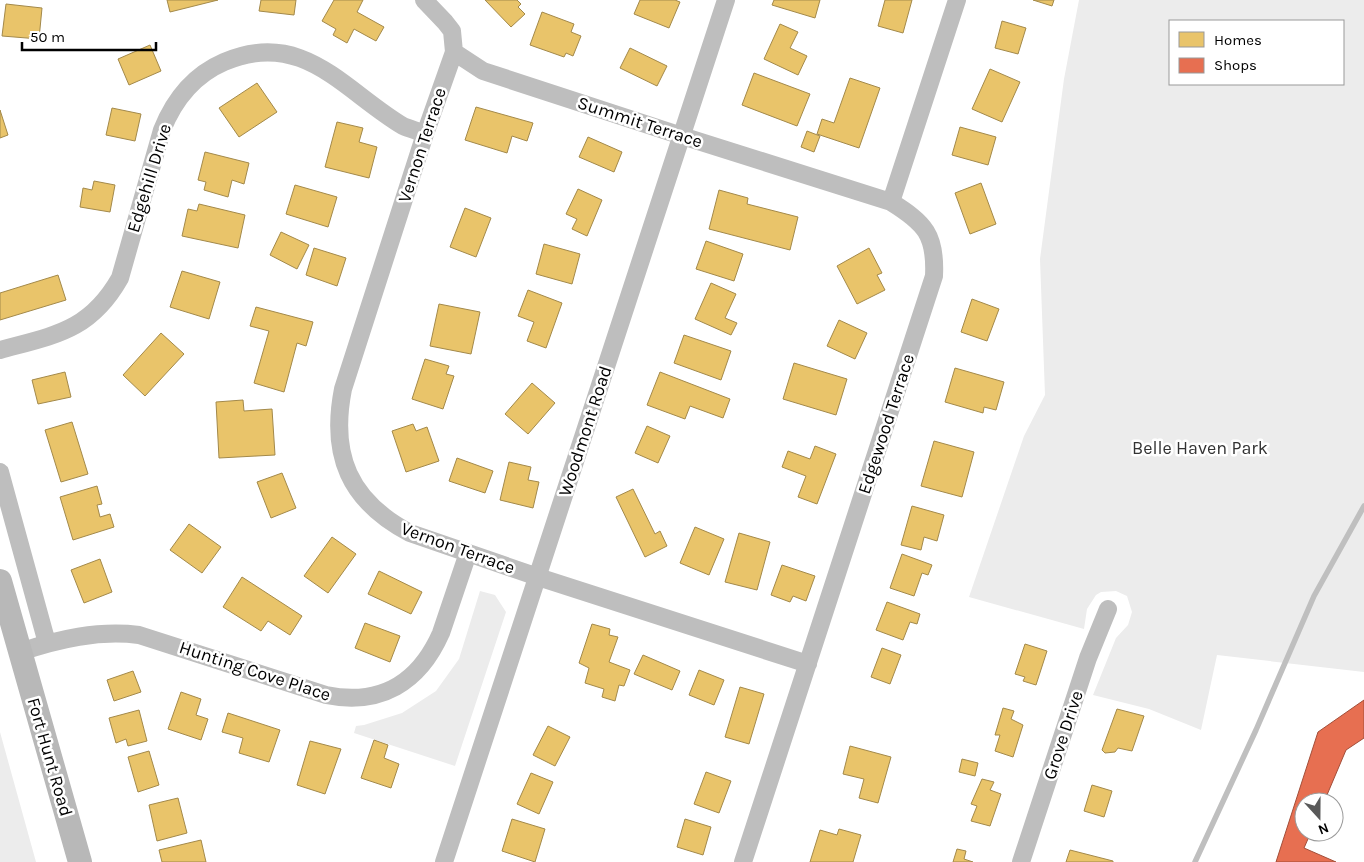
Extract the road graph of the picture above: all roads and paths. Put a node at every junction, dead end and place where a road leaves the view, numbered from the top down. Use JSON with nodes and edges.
{"nodes":[{"id":1,"x":424,"y":0,"type":"edge"},
{"id":2,"x":726,"y":0,"type":"edge"},
{"id":3,"x":957,"y":0,"type":"edge"},
{"id":4,"x":454,"y":52,"type":"junction"},
{"id":5,"x":425,"y":134,"type":"junction"},
{"id":6,"x":682,"y":136,"type":"junction"},
{"id":7,"x":891,"y":202,"type":"junction"},
{"id":8,"x":0,"y":350,"type":"edge"},
{"id":9,"x":0,"y":472,"type":"edge"},
{"id":10,"x":468,"y":553,"type":"junction"},
{"id":11,"x":538,"y":577,"type":"junction"},
{"id":12,"x":0,"y":581,"type":"edge"},
{"id":13,"x":1108,"y":609,"type":"dead end"},
{"id":14,"x":47,"y":643,"type":"junction"},
{"id":15,"x":20,"y":652,"type":"junction"},
{"id":16,"x":808,"y":664,"type":"junction"},
{"id":17,"x":80,"y":862,"type":"edge"},
{"id":18,"x":444,"y":862,"type":"edge"},
{"id":19,"x":743,"y":862,"type":"edge"},
{"id":20,"x":1021,"y":862,"type":"edge"}],
"edges":[{"from":1,"to":4,"type":"street"},
{"from":2,"to":6,"type":"street","name":"Woodmont Road"},
{"from":3,"to":7,"type":"street"},
{"from":4,"to":5,"type":"street","name":"Vernon Terrace"},
{"from":4,"to":6,"type":"street","name":"Summit Terrace"},
{"from":5,"to":8,"type":"street","name":"Edgehill Drive"},
{"from":5,"to":10,"type":"street","name":"Vernon Terrace"},
{"from":6,"to":7,"type":"street","name":"Summit Terrace"},
{"from":6,"to":11,"type":"street","name":"Woodmont Road"},
{"from":7,"to":16,"type":"street","name":"Edgewood Terrace"},
{"from":9,"to":14,"type":"street"},
{"from":10,"to":11,"type":"street","name":"Vernon Terrace"},
{"from":10,"to":14,"type":"street","name":"Hunting Cove Place"},
{"from":11,"to":16,"type":"street","name":"Vernon Terrace"},
{"from":11,"to":18,"type":"street","name":"Woodmont Road"},
{"from":12,"to":15,"type":"main road","name":"Fort Hunt Road"},
{"from":13,"to":20,"type":"street","name":"Grove Drive"},
{"from":14,"to":15,"type":"street"},
{"from":15,"to":17,"type":"main road","name":"Fort Hunt Road"},
{"from":16,"to":19,"type":"street","name":"Edgewood Terrace"}]}
